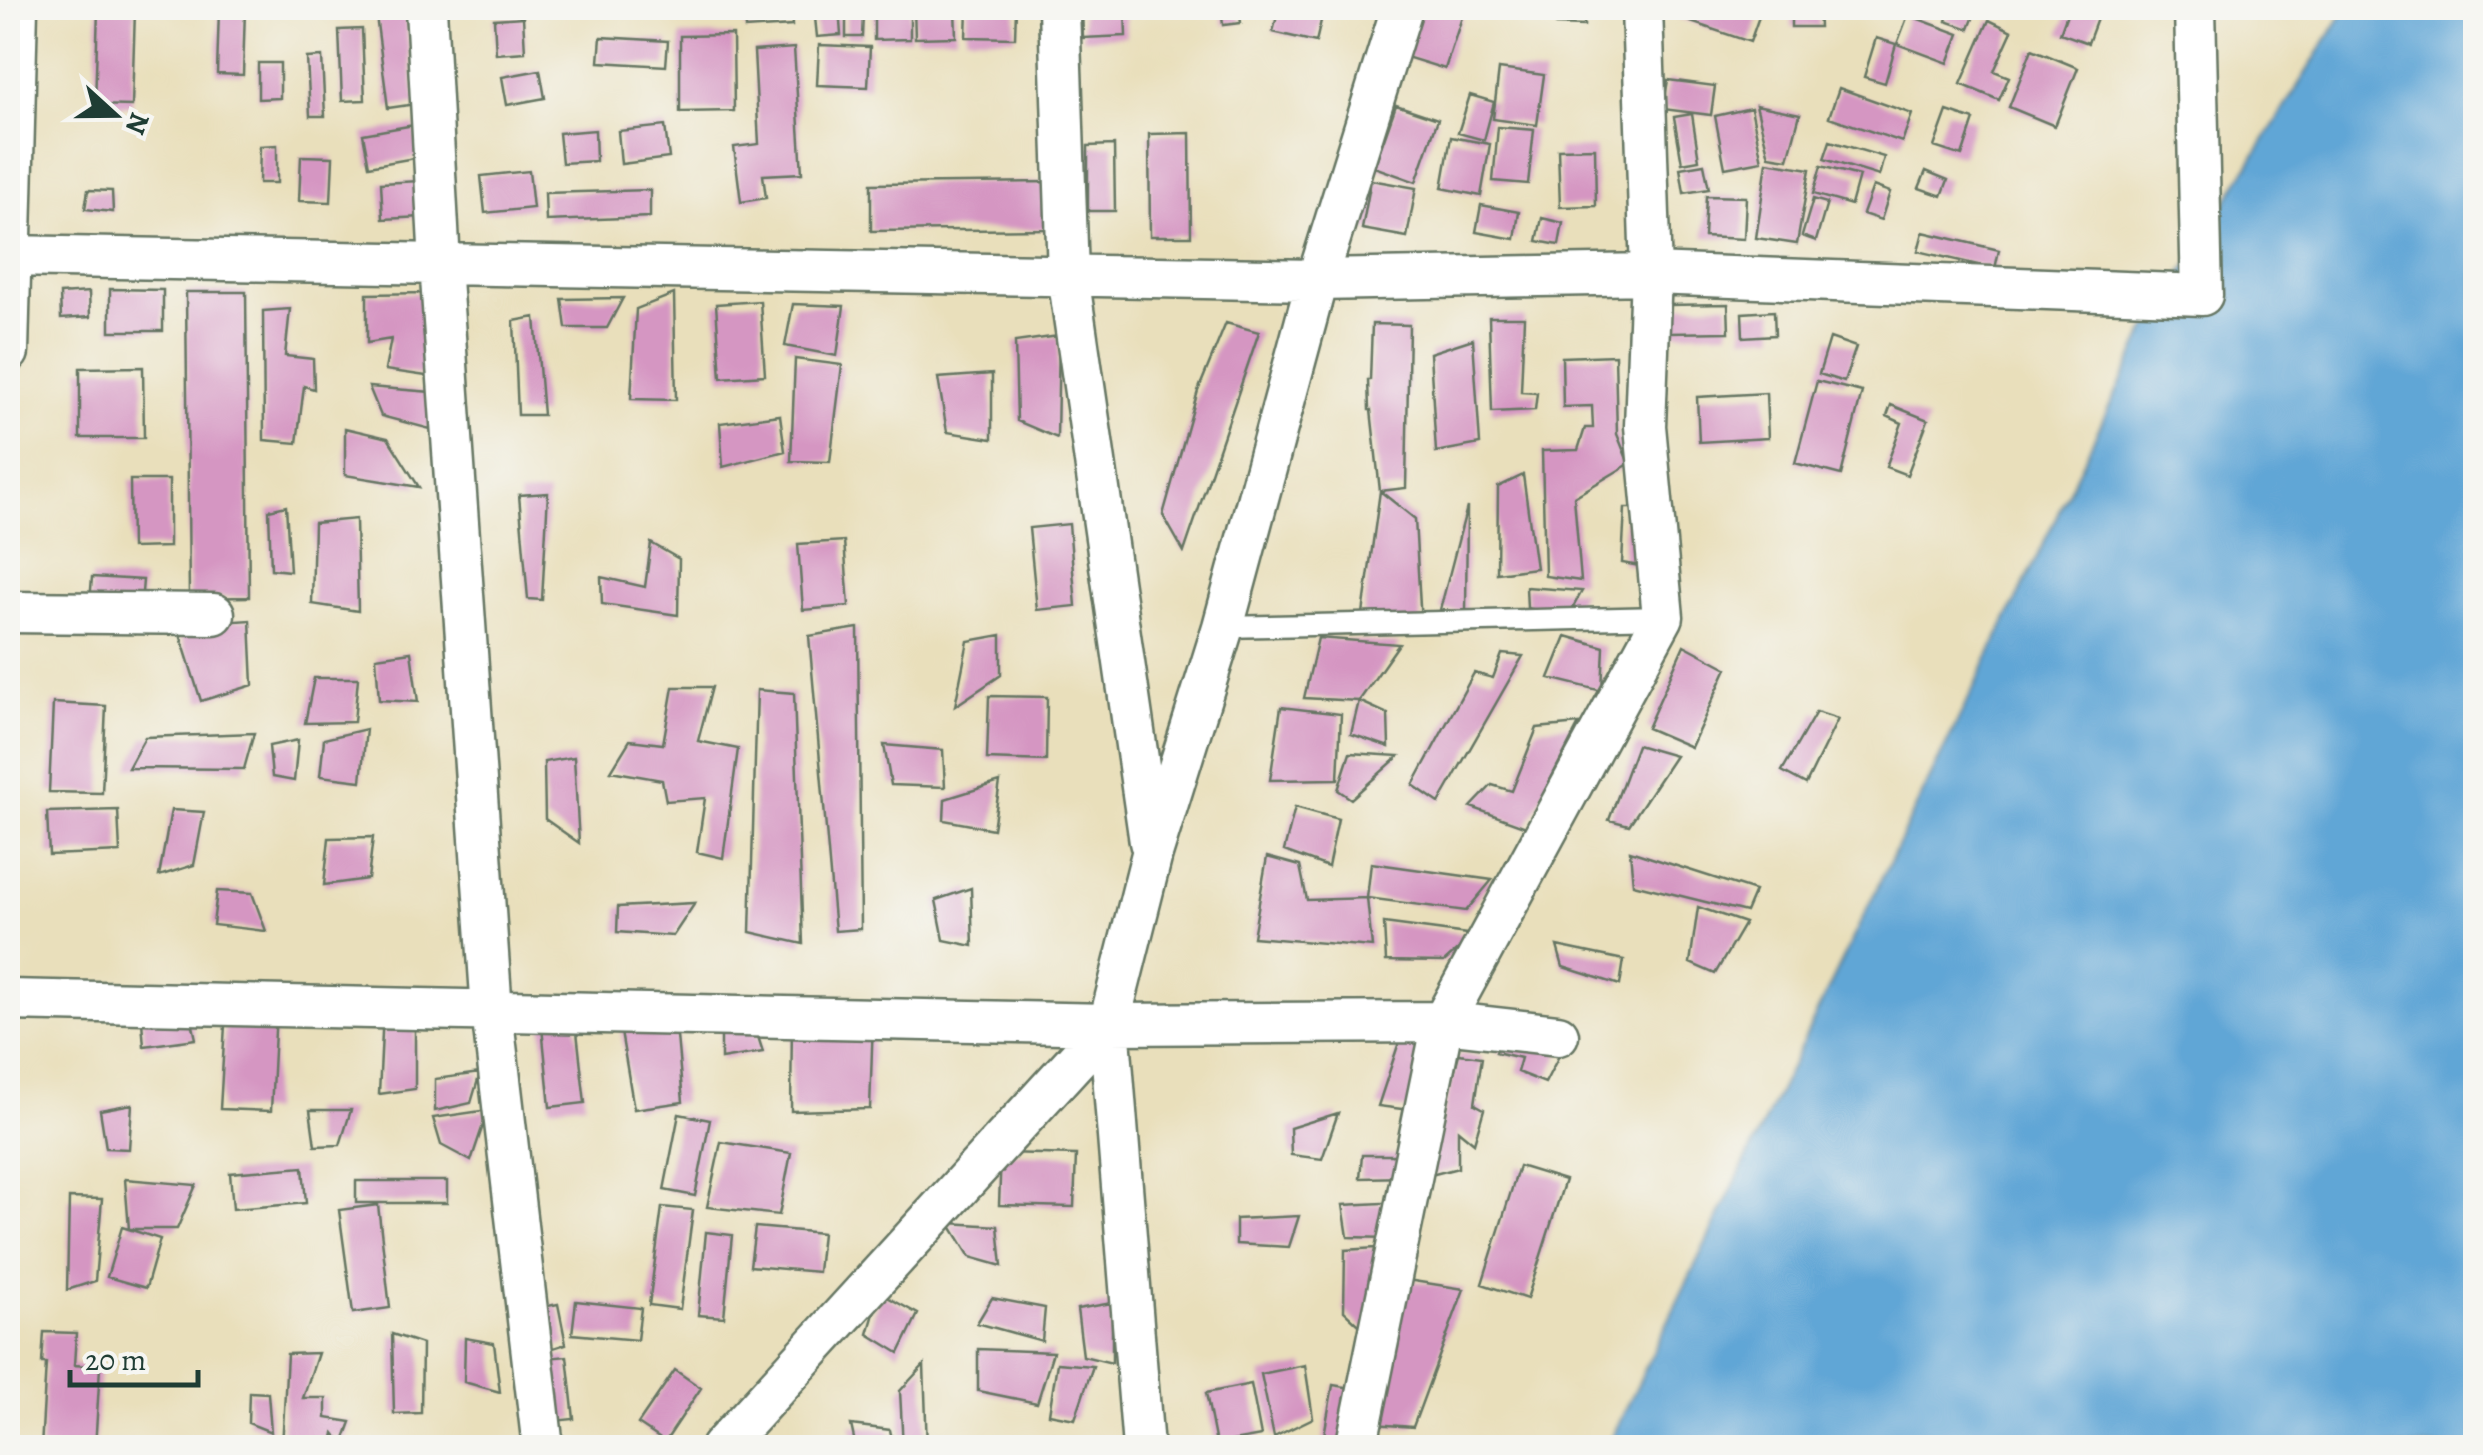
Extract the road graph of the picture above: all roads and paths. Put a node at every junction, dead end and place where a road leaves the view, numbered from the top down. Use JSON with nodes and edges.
{"nodes":[{"id":1,"x":17,"y":8,"type":"edge"},
{"id":2,"x":426,"y":8,"type":"edge"},
{"id":3,"x":1060,"y":8,"type":"edge"},
{"id":4,"x":1402,"y":8,"type":"edge"},
{"id":5,"x":1642,"y":8,"type":"edge"},
{"id":6,"x":2195,"y":8,"type":"edge"},
{"id":7,"x":9,"y":256,"type":"edge"},
{"id":8,"x":440,"y":264,"type":"junction"},
{"id":9,"x":1652,"y":274,"type":"junction"},
{"id":10,"x":1068,"y":276,"type":"junction"},
{"id":11,"x":1317,"y":280,"type":"junction"},
{"id":12,"x":8,"y":352,"type":"edge"},
{"id":13,"x":8,"y":612,"type":"edge"},
{"id":14,"x":214,"y":614,"type":"dead end"},
{"id":15,"x":1663,"y":617,"type":"junction"},
{"id":16,"x":1223,"y":627,"type":"junction"},
{"id":17,"x":1152,"y":854,"type":"junction"},
{"id":18,"x":8,"y":1000,"type":"edge"},
{"id":19,"x":492,"y":1012,"type":"junction"},
{"id":20,"x":1444,"y":1022,"type":"junction"},
{"id":21,"x":1109,"y":1024,"type":"junction"},
{"id":22,"x":1558,"y":1035,"type":"dead end"},
{"id":23,"x":544,"y":1448,"type":"edge"},
{"id":24,"x":721,"y":1448,"type":"edge"},
{"id":25,"x":1143,"y":1448,"type":"edge"},
{"id":26,"x":1356,"y":1448,"type":"edge"}],
"edges":[{"from":1,"to":7,"type":"street"},
{"from":2,"to":8,"type":"street"},
{"from":3,"to":10,"type":"street"},
{"from":4,"to":11,"type":"street"},
{"from":5,"to":9,"type":"street"},
{"from":6,"to":9,"type":"street"},
{"from":7,"to":8,"type":"street"},
{"from":7,"to":12,"type":"street"},
{"from":8,"to":10,"type":"street"},
{"from":8,"to":19,"type":"street"},
{"from":9,"to":11,"type":"street"},
{"from":9,"to":15,"type":"street"},
{"from":10,"to":11,"type":"street"},
{"from":10,"to":17,"type":"street"},
{"from":11,"to":16,"type":"street"},
{"from":13,"to":14,"type":"street"},
{"from":15,"to":16,"type":"lane"},
{"from":15,"to":20,"type":"street"},
{"from":16,"to":17,"type":"street"},
{"from":17,"to":21,"type":"street"},
{"from":18,"to":19,"type":"street"},
{"from":19,"to":21,"type":"street"},
{"from":19,"to":23,"type":"street"},
{"from":20,"to":21,"type":"street"},
{"from":20,"to":22,"type":"street"},
{"from":20,"to":26,"type":"street"},
{"from":21,"to":24,"type":"street"},
{"from":21,"to":25,"type":"street"}]}
